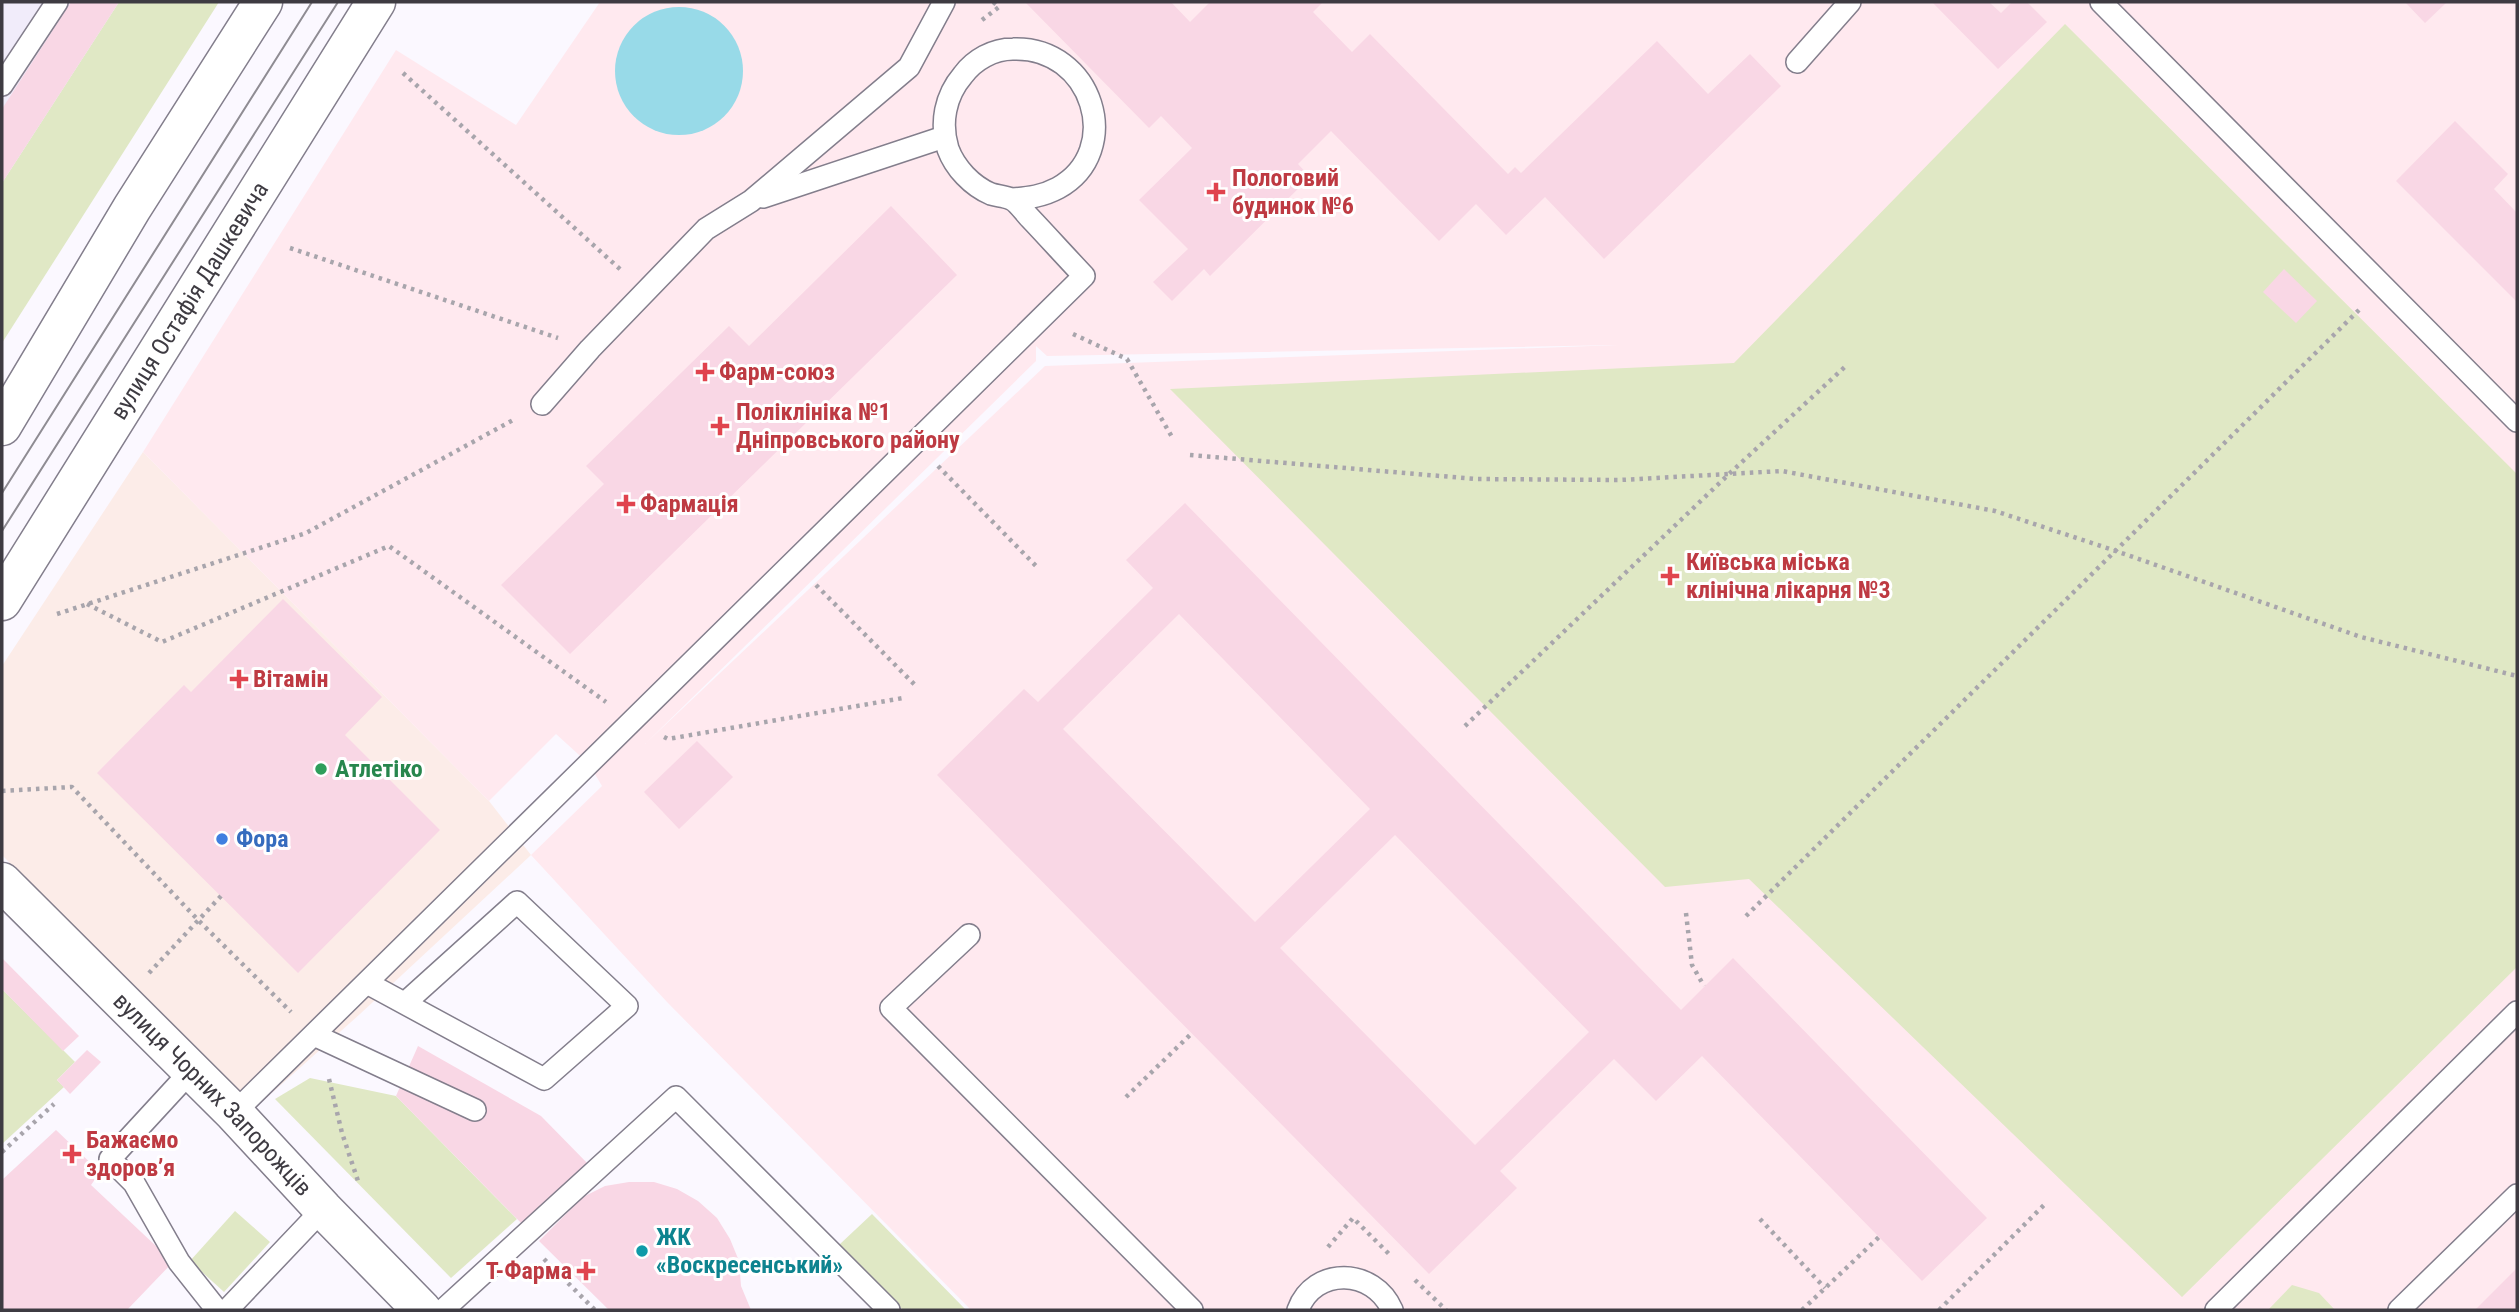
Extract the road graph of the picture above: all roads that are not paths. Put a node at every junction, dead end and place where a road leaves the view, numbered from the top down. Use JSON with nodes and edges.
{"nodes":[{"id":1,"x":57,"y":2,"type":"edge"},
{"id":2,"x":263,"y":2,"type":"edge"},
{"id":3,"x":376,"y":2,"type":"edge"},
{"id":4,"x":944,"y":2,"type":"edge"},
{"id":5,"x":1850,"y":2,"type":"edge"},
{"id":6,"x":2101,"y":2,"type":"edge"},
{"id":7,"x":1797,"y":62,"type":"dead end"},
{"id":8,"x":2,"y":85,"type":"edge"},
{"id":9,"x":944,"y":137,"type":"junction"},
{"id":10,"x":1012,"y":199,"type":"junction"},
{"id":11,"x":751,"y":201,"type":"junction"},
{"id":12,"x":542,"y":404,"type":"road end"},
{"id":13,"x":2517,"y":421,"type":"edge"},
{"id":14,"x":2,"y":426,"type":"edge"},
{"id":15,"x":2,"y":601,"type":"edge"},
{"id":16,"x":2,"y":882,"type":"edge"},
{"id":17,"x":969,"y":935,"type":"dead end"},
{"id":18,"x":367,"y":983,"type":"junction"},
{"id":19,"x":405,"y":1003,"type":"junction"},
{"id":20,"x":2517,"y":1012,"type":"edge"},
{"id":21,"x":314,"y":1035,"type":"junction"},
{"id":22,"x":191,"y":1071,"type":"junction"},
{"id":23,"x":475,"y":1110,"type":"dead end"},
{"id":24,"x":234,"y":1113,"type":"junction"},
{"id":25,"x":2517,"y":1195,"type":"edge"},
{"id":26,"x":323,"y":1209,"type":"junction"},
{"id":27,"x":217,"y":1310,"type":"edge"},
{"id":28,"x":227,"y":1310,"type":"edge"},
{"id":29,"x":422,"y":1310,"type":"edge"},
{"id":30,"x":443,"y":1310,"type":"edge"},
{"id":31,"x":889,"y":1310,"type":"edge"},
{"id":32,"x":1192,"y":1310,"type":"edge"},
{"id":33,"x":1298,"y":1310,"type":"edge"},
{"id":34,"x":1392,"y":1310,"type":"edge"},
{"id":35,"x":2217,"y":1310,"type":"edge"},
{"id":36,"x":2399,"y":1310,"type":"edge"}],
"edges":[{"from":1,"to":8,"type":"lane"},
{"from":2,"to":14,"type":"street"},
{"from":3,"to":15,"type":"street","name":"вулиця Остафія Дашкевича"},
{"from":4,"to":11,"type":"lane"},
{"from":5,"to":7,"type":"lane"},
{"from":6,"to":13,"type":"lane"},
{"from":9,"to":10,"type":"lane"},
{"from":9,"to":10,"type":"lane"},
{"from":9,"to":11,"type":"lane"},
{"from":10,"to":18,"type":"lane"},
{"from":11,"to":12,"type":"lane"},
{"from":16,"to":22,"type":"street","name":"вулиця Чорних Запорожців"},
{"from":17,"to":32,"type":"lane"},
{"from":18,"to":19,"type":"lane"},
{"from":18,"to":21,"type":"lane"},
{"from":19,"to":19,"type":"lane"},
{"from":20,"to":35,"type":"lane"},
{"from":21,"to":23,"type":"lane"},
{"from":21,"to":24,"type":"lane"},
{"from":22,"to":24,"type":"street","name":"вулиця Чорних Запорожців"},
{"from":22,"to":27,"type":"lane"},
{"from":24,"to":26,"type":"street","name":"вулиця Чорних Запорожців"},
{"from":25,"to":36,"type":"lane"},
{"from":26,"to":28,"type":"lane"},
{"from":26,"to":29,"type":"street","name":"вулиця Чорних Запорожців"},
{"from":30,"to":31,"type":"lane"},
{"from":33,"to":34,"type":"lane"}]}
